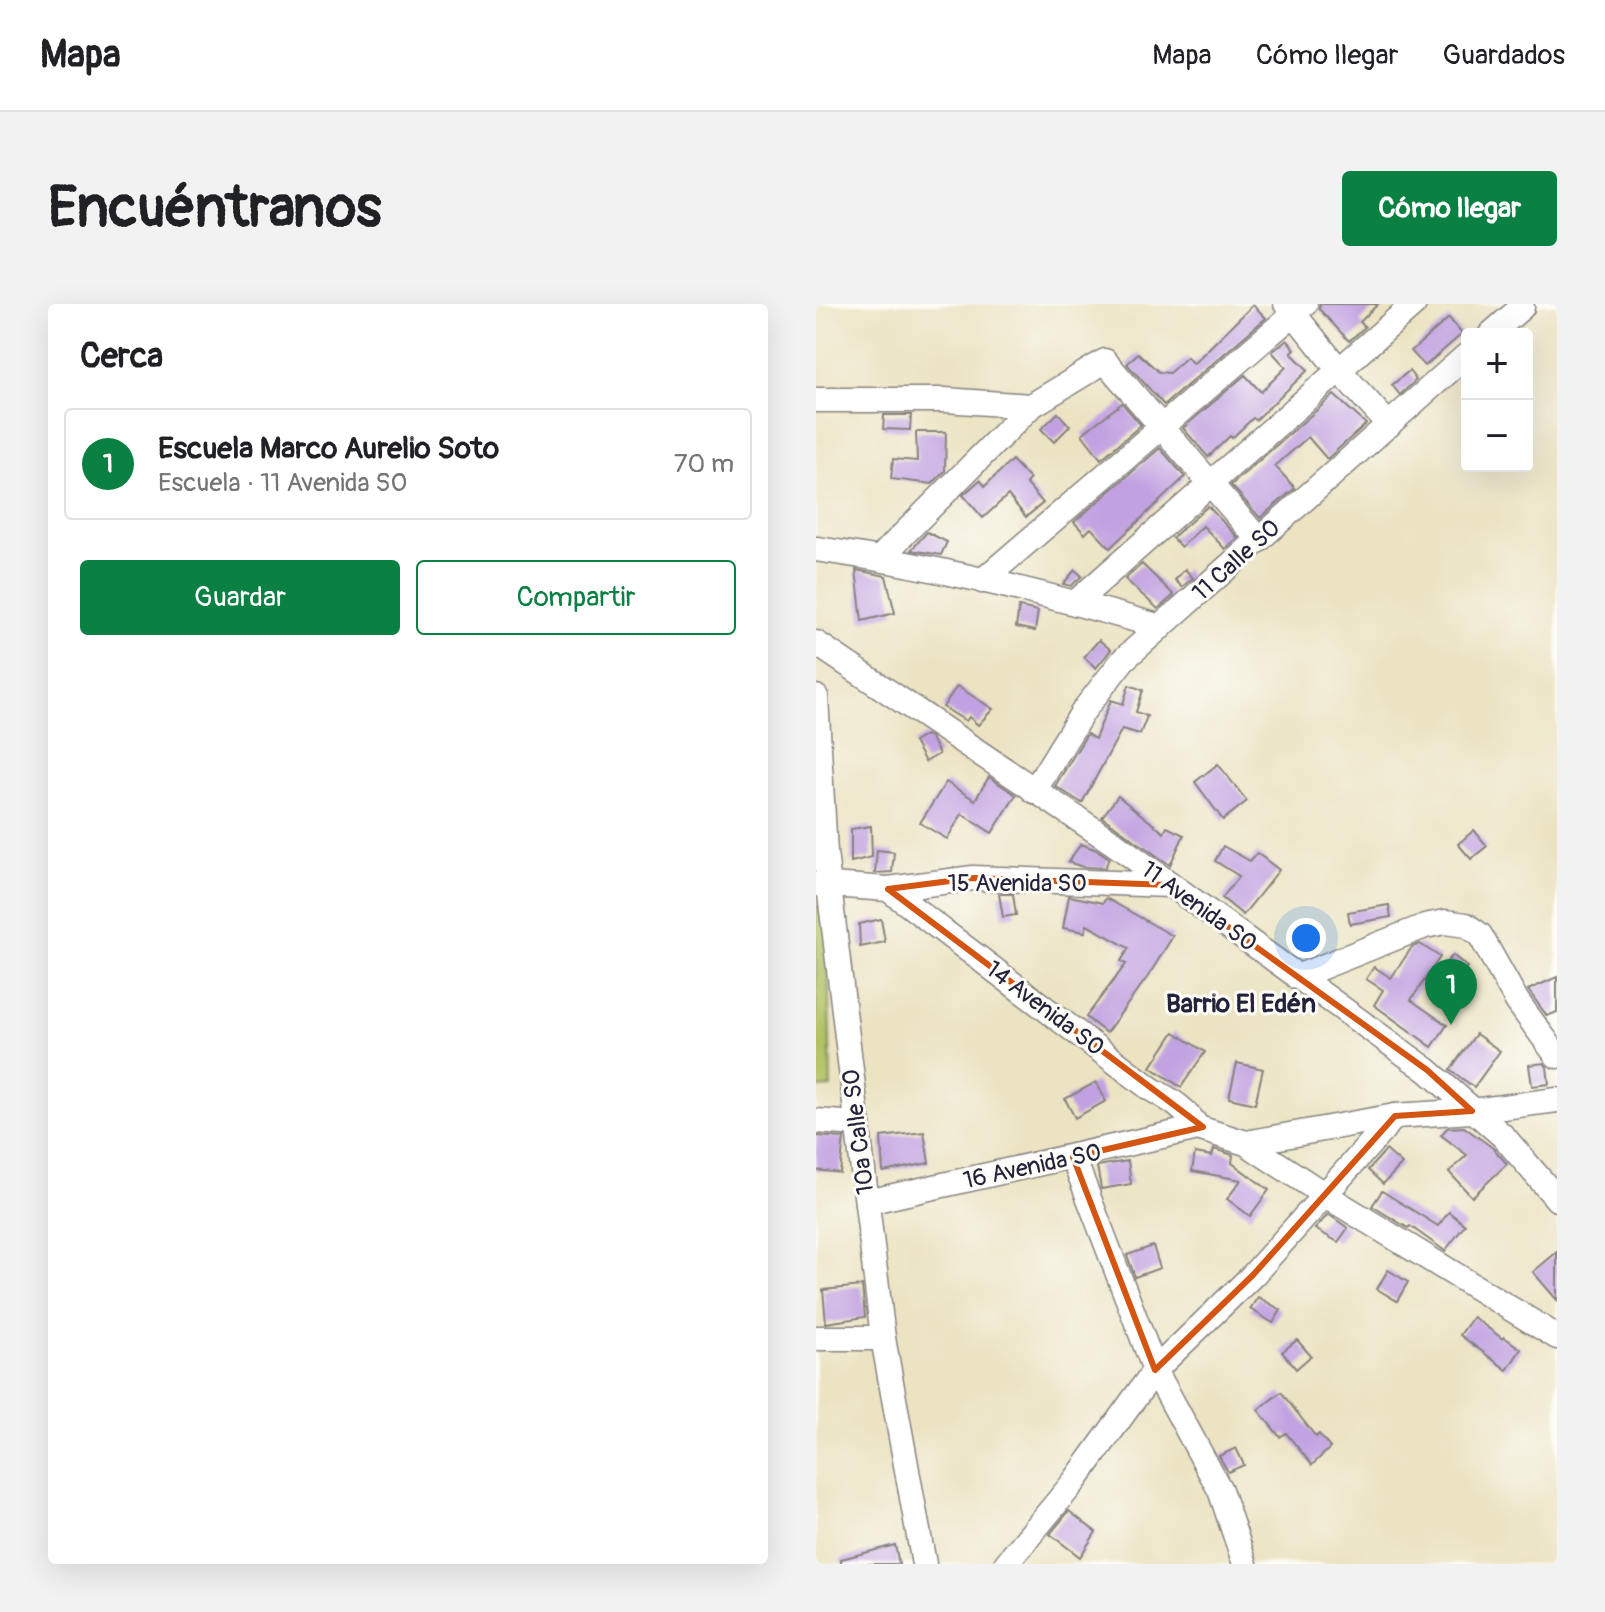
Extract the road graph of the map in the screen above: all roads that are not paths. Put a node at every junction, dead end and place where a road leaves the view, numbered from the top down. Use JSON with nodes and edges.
{"nodes":[{"id":1,"x":1414,"y":304,"type":"edge"},
{"id":2,"x":1295,"y":307,"type":"edge"},
{"id":3,"x":1522,"y":307,"type":"dead end"},
{"id":4,"x":1498,"y":328,"type":"edge"},
{"id":5,"x":1461,"y":360,"type":"edge"},
{"id":6,"x":1339,"y":370,"type":"junction"},
{"id":7,"x":816,"y":400,"type":"edge"},
{"id":8,"x":1031,"y":406,"type":"junction"},
{"id":9,"x":1389,"y":425,"type":"junction"},
{"id":10,"x":1162,"y":427,"type":"junction"},
{"id":11,"x":1211,"y":483,"type":"junction"},
{"id":12,"x":1259,"y":540,"type":"junction"},
{"id":13,"x":816,"y":549,"type":"edge"},
{"id":14,"x":880,"y":558,"type":"junction"},
{"id":15,"x":982,"y":581,"type":"junction"},
{"id":16,"x":1076,"y":602,"type":"junction"},
{"id":17,"x":1161,"y":627,"type":"junction"},
{"id":18,"x":816,"y":643,"type":"edge"},
{"id":19,"x":816,"y":697,"type":"edge"},
{"id":20,"x":1034,"y":791,"type":"junction"},
{"id":21,"x":821,"y":848,"type":"edge"},
{"id":22,"x":823,"y":884,"type":"edge"},
{"id":23,"x":1170,"y":885,"type":"junction"},
{"id":24,"x":888,"y":889,"type":"junction"},
{"id":25,"x":1297,"y":977,"type":"junction"},
{"id":26,"x":1557,"y":1056,"type":"edge"},
{"id":27,"x":1557,"y":1100,"type":"edge"},
{"id":28,"x":1472,"y":1111,"type":"junction"},
{"id":29,"x":1395,"y":1116,"type":"junction"},
{"id":30,"x":816,"y":1121,"type":"edge"},
{"id":31,"x":858,"y":1124,"type":"junction"},
{"id":32,"x":1198,"y":1128,"type":"junction"},
{"id":33,"x":1246,"y":1143,"type":"junction"},
{"id":34,"x":1073,"y":1157,"type":"junction"},
{"id":35,"x":1325,"y":1195,"type":"junction"},
{"id":36,"x":1557,"y":1199,"type":"edge"},
{"id":37,"x":867,"y":1202,"type":"junction"},
{"id":38,"x":1557,"y":1337,"type":"edge"},
{"id":39,"x":816,"y":1338,"type":"edge"},
{"id":40,"x":883,"y":1338,"type":"junction"},
{"id":41,"x":1155,"y":1370,"type":"junction"},
{"id":42,"x":924,"y":1564,"type":"edge"},
{"id":43,"x":1006,"y":1564,"type":"edge"},
{"id":44,"x":1245,"y":1564,"type":"edge"}],
"edges":[{"from":1,"to":6,"type":"street"},
{"from":2,"to":6,"type":"street"},
{"from":2,"to":10,"type":"street"},
{"from":3,"to":4,"type":"street"},
{"from":5,"to":9,"type":"street","name":"11 Calle SO"},
{"from":6,"to":9,"type":"street"},
{"from":6,"to":11,"type":"street"},
{"from":7,"to":8,"type":"street"},
{"from":8,"to":10,"type":"street"},
{"from":8,"to":14,"type":"street"},
{"from":9,"to":12,"type":"street","name":"11 Calle SO"},
{"from":10,"to":11,"type":"street"},
{"from":10,"to":15,"type":"street"},
{"from":11,"to":12,"type":"street"},
{"from":11,"to":16,"type":"street"},
{"from":12,"to":17,"type":"street","name":"11 Calle SO"},
{"from":13,"to":14,"type":"street"},
{"from":14,"to":15,"type":"street"},
{"from":15,"to":16,"type":"street"},
{"from":16,"to":17,"type":"street"},
{"from":17,"to":20,"type":"street","name":"11 Calle SO"},
{"from":18,"to":20,"type":"street","name":"11 Avenida SO"},
{"from":19,"to":21,"type":"street","name":"10a Calle SO"},
{"from":20,"to":23,"type":"street","name":"11 Avenida SO"},
{"from":21,"to":22,"type":"street","name":"10a Calle SO"},
{"from":22,"to":24,"type":"street","name":"15 Avenida SO"},
{"from":22,"to":31,"type":"street","name":"10a Calle SO"},
{"from":23,"to":24,"type":"street","name":"15 Avenida SO"},
{"from":23,"to":25,"type":"street","name":"11 Avenida SO"},
{"from":24,"to":32,"type":"street","name":"14 Avenida SO"},
{"from":25,"to":26,"type":"street"},
{"from":25,"to":28,"type":"street","name":"11 Avenida SO"},
{"from":27,"to":28,"type":"street"},
{"from":28,"to":29,"type":"street"},
{"from":28,"to":36,"type":"street","name":"11 Avenida SO"},
{"from":29,"to":33,"type":"street"},
{"from":29,"to":35,"type":"street"},
{"from":30,"to":31,"type":"street"},
{"from":31,"to":37,"type":"street","name":"10a Calle SO"},
{"from":32,"to":33,"type":"street"},
{"from":32,"to":34,"type":"street","name":"16 Avenida SO"},
{"from":33,"to":35,"type":"street"},
{"from":34,"to":37,"type":"street","name":"16 Avenida SO"},
{"from":34,"to":41,"type":"street"},
{"from":35,"to":38,"type":"street"},
{"from":35,"to":41,"type":"street"},
{"from":37,"to":40,"type":"street","name":"10a Calle SO"},
{"from":39,"to":40,"type":"street"},
{"from":40,"to":42,"type":"street","name":"10a Calle SO"},
{"from":41,"to":43,"type":"street"},
{"from":41,"to":44,"type":"street"}]}
